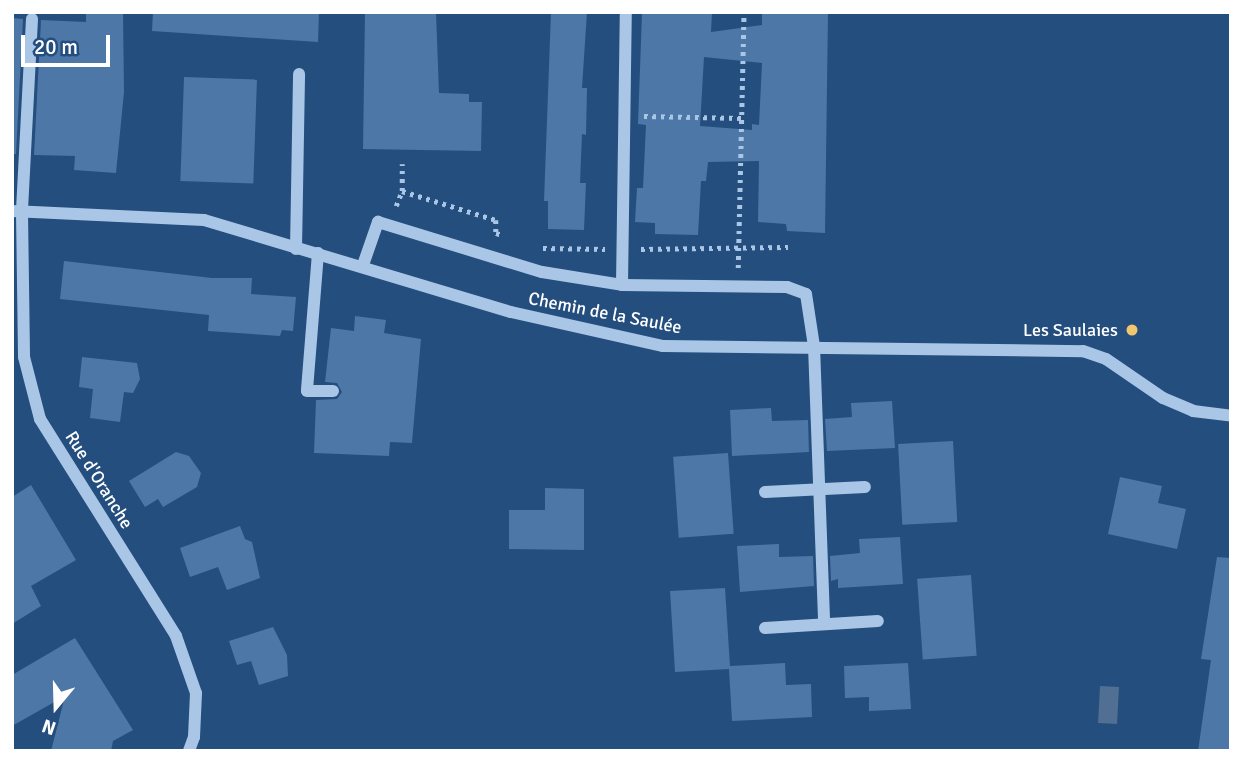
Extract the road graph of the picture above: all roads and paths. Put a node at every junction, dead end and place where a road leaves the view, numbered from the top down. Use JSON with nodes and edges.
{"nodes":[{"id":1,"x":626,"y":12,"type":"edge"},
{"id":2,"x":744,"y":12,"type":"edge"},
{"id":3,"x":32,"y":19,"type":"dead end"},
{"id":4,"x":299,"y":74,"type":"dead end"},
{"id":5,"x":625,"y":116,"type":"junction"},
{"id":6,"x":741,"y":118,"type":"junction"},
{"id":7,"x":402,"y":164,"type":"dead end"},
{"id":8,"x":402,"y":191,"type":"junction"},
{"id":9,"x":17,"y":211,"type":"edge"},
{"id":10,"x":387,"y":226,"type":"junction"},
{"id":11,"x":507,"y":237,"type":"dead end"},
{"id":12,"x":738,"y":247,"type":"junction"},
{"id":13,"x":788,"y":247,"type":"dead end"},
{"id":14,"x":539,"y":248,"type":"dead end"},
{"id":15,"x":296,"y":249,"type":"junction"},
{"id":16,"x":622,"y":249,"type":"junction"},
{"id":17,"x":318,"y":253,"type":"junction"},
{"id":18,"x":363,"y":264,"type":"junction"},
{"id":19,"x":622,"y":285,"type":"junction"},
{"id":20,"x":737,"y":287,"type":"junction"},
{"id":21,"x":814,"y":346,"type":"junction"},
{"id":22,"x":333,"y":391,"type":"dead end"},
{"id":23,"x":1231,"y":416,"type":"edge"},
{"id":24,"x":865,"y":486,"type":"dead end"},
{"id":25,"x":819,"y":490,"type":"junction"},
{"id":26,"x":765,"y":492,"type":"dead end"},
{"id":27,"x":878,"y":621,"type":"dead end"},
{"id":28,"x":824,"y":624,"type":"junction"},
{"id":29,"x":765,"y":628,"type":"dead end"},
{"id":30,"x":189,"y":751,"type":"edge"}],
"edges":[{"from":1,"to":5,"type":"street"},
{"from":2,"to":6,"type":"path"},
{"from":3,"to":9,"type":"street","name":"Rue d'Oranche"},
{"from":4,"to":15,"type":"street"},
{"from":5,"to":6,"type":"path"},
{"from":5,"to":16,"type":"street"},
{"from":6,"to":12,"type":"path"},
{"from":7,"to":8,"type":"path"},
{"from":8,"to":10,"type":"path"},
{"from":8,"to":11,"type":"path"},
{"from":9,"to":15,"type":"street","name":"Chemin de la Saulée"},
{"from":9,"to":30,"type":"street","name":"Rue d'Oranche"},
{"from":10,"to":18,"type":"street"},
{"from":10,"to":19,"type":"street"},
{"from":12,"to":13,"type":"path"},
{"from":12,"to":16,"type":"path"},
{"from":12,"to":20,"type":"path"},
{"from":14,"to":16,"type":"path"},
{"from":15,"to":17,"type":"street","name":"Chemin de la Saulée"},
{"from":16,"to":19,"type":"street"},
{"from":17,"to":18,"type":"street","name":"Chemin de la Saulée"},
{"from":17,"to":22,"type":"street"},
{"from":18,"to":21,"type":"street","name":"Chemin de la Saulée"},
{"from":19,"to":20,"type":"street"},
{"from":20,"to":21,"type":"street"},
{"from":21,"to":23,"type":"street","name":"Chemin de la Saulée"},
{"from":21,"to":25,"type":"street"},
{"from":24,"to":25,"type":"street"},
{"from":25,"to":26,"type":"street"},
{"from":25,"to":28,"type":"street"},
{"from":27,"to":28,"type":"street"},
{"from":28,"to":29,"type":"street"}]}
